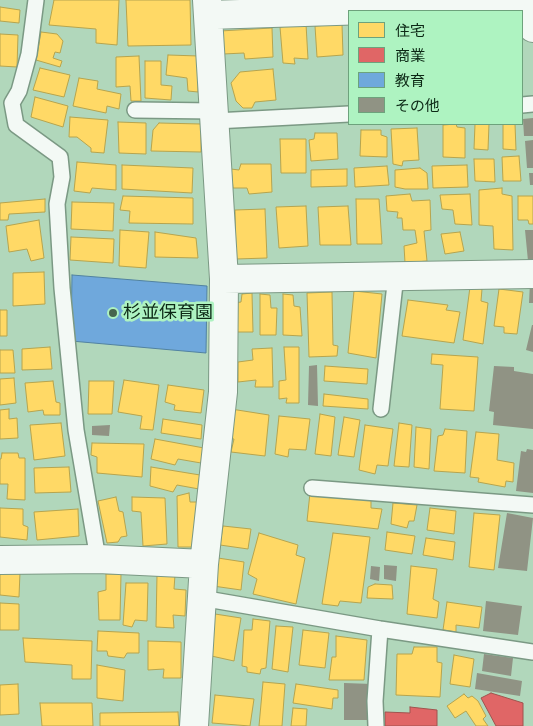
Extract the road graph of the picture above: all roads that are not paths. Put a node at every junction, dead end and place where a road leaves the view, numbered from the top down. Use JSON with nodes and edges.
{"nodes":[{"id":1,"x":36,"y":0,"type":"edge"},
{"id":2,"x":208,"y":8,"type":"edge"},
{"id":3,"x":422,"y":10,"type":"edge"},
{"id":4,"x":6,"y":103,"type":"edge"},
{"id":5,"x":135,"y":110,"type":"dead end"},
{"id":6,"x":348,"y":114,"type":"edge"},
{"id":7,"x":215,"y":116,"type":"junction"},
{"id":8,"x":533,"y":274,"type":"edge"},
{"id":9,"x":396,"y":275,"type":"junction"},
{"id":10,"x":224,"y":279,"type":"junction"},
{"id":11,"x":381,"y":409,"type":"dead end"},
{"id":12,"x":312,"y":488,"type":"dead end"},
{"id":13,"x":533,"y":505,"type":"edge"},
{"id":14,"x":98,"y":559,"type":"junction"},
{"id":15,"x":0,"y":560,"type":"edge"},
{"id":16,"x":204,"y":564,"type":"junction"},
{"id":17,"x":201,"y":598,"type":"junction"},
{"id":18,"x":380,"y":629,"type":"junction"},
{"id":19,"x":533,"y":652,"type":"edge"},
{"id":20,"x":194,"y":726,"type":"edge"},
{"id":21,"x":376,"y":726,"type":"edge"}],
"edges":[{"from":1,"to":4,"type":"lane"},
{"from":2,"to":3,"type":"street"},
{"from":2,"to":7,"type":"street"},
{"from":4,"to":14,"type":"lane"},
{"from":5,"to":7,"type":"lane"},
{"from":6,"to":7,"type":"lane"},
{"from":7,"to":10,"type":"street"},
{"from":8,"to":9,"type":"street"},
{"from":9,"to":10,"type":"street"},
{"from":9,"to":11,"type":"lane"},
{"from":10,"to":16,"type":"street"},
{"from":12,"to":13,"type":"lane"},
{"from":14,"to":15,"type":"street"},
{"from":14,"to":16,"type":"street"},
{"from":16,"to":17,"type":"street"},
{"from":17,"to":18,"type":"lane"},
{"from":17,"to":20,"type":"street"},
{"from":18,"to":19,"type":"lane"},
{"from":18,"to":21,"type":"lane"}]}
